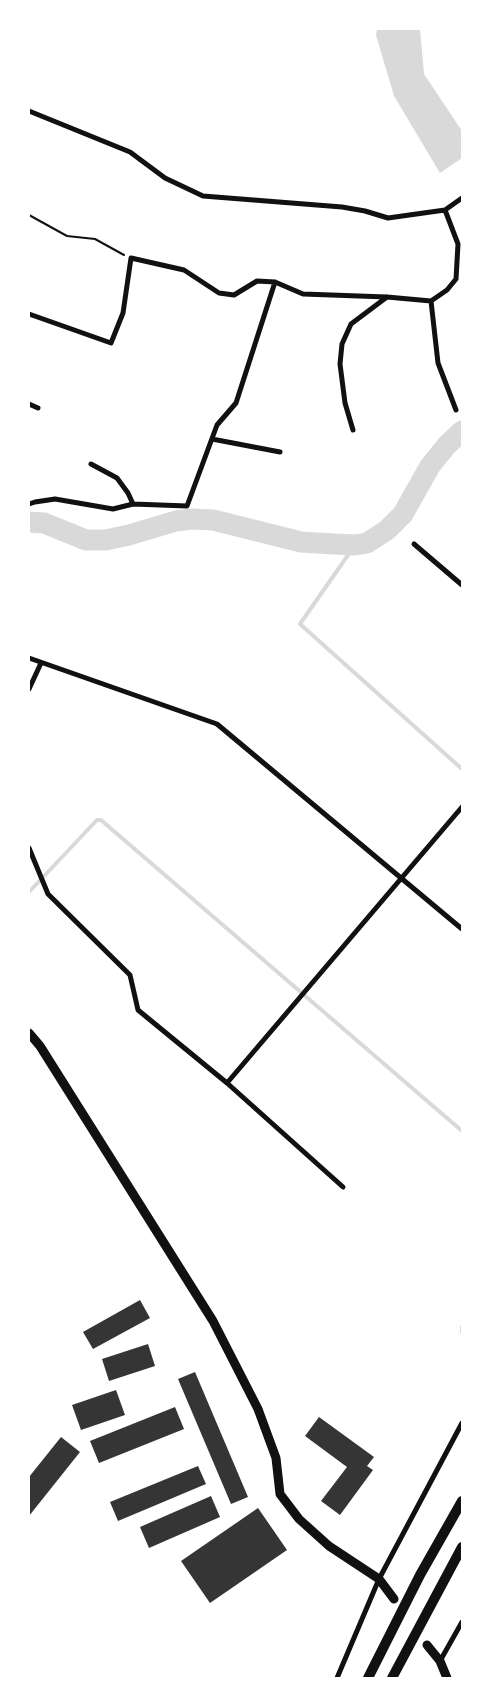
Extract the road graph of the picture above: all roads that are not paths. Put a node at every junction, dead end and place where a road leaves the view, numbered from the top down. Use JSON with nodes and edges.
{"nodes":[{"id":1,"x":29,"y":111,"type":"edge"},
{"id":2,"x":462,"y":198,"type":"edge"},
{"id":3,"x":445,"y":210,"type":"junction"},
{"id":4,"x":275,"y":282,"type":"junction"},
{"id":5,"x":387,"y":297,"type":"junction"},
{"id":6,"x":432,"y":301,"type":"junction"},
{"id":7,"x":29,"y":314,"type":"edge"},
{"id":8,"x":29,"y":404,"type":"edge"},
{"id":9,"x":38,"y":408,"type":"dead end"},
{"id":10,"x":456,"y":410,"type":"dead end"},
{"id":11,"x":353,"y":430,"type":"dead end"},
{"id":12,"x":212,"y":439,"type":"junction"},
{"id":13,"x":280,"y":452,"type":"dead end"},
{"id":14,"x":91,"y":464,"type":"dead end"},
{"id":15,"x":29,"y":504,"type":"edge"},
{"id":16,"x":133,"y":504,"type":"junction"},
{"id":17,"x":414,"y":544,"type":"dead end"},
{"id":18,"x":462,"y":585,"type":"edge"},
{"id":19,"x":29,"y":658,"type":"edge"},
{"id":20,"x":42,"y":663,"type":"junction"},
{"id":21,"x":29,"y":689,"type":"edge"},
{"id":22,"x":462,"y":807,"type":"edge"},
{"id":23,"x":29,"y":848,"type":"edge"},
{"id":24,"x":402,"y":878,"type":"junction"},
{"id":25,"x":462,"y":929,"type":"edge"},
{"id":26,"x":29,"y":1033,"type":"edge"},
{"id":27,"x":227,"y":1082,"type":"junction"},
{"id":28,"x":342,"y":1187,"type":"dead end"},
{"id":29,"x":462,"y":1423,"type":"edge"},
{"id":30,"x":462,"y":1501,"type":"edge"},
{"id":31,"x":462,"y":1547,"type":"edge"},
{"id":32,"x":379,"y":1579,"type":"junction"},
{"id":33,"x":394,"y":1599,"type":"dead end"},
{"id":34,"x":462,"y":1622,"type":"edge"},
{"id":35,"x":428,"y":1645,"type":"dead end"},
{"id":36,"x":440,"y":1661,"type":"junction"},
{"id":37,"x":337,"y":1678,"type":"edge"},
{"id":38,"x":368,"y":1678,"type":"edge"},
{"id":39,"x":392,"y":1678,"type":"edge"},
{"id":40,"x":447,"y":1678,"type":"edge"}],
"edges":[{"from":1,"to":3,"type":"street"},
{"from":2,"to":3,"type":"street"},
{"from":3,"to":6,"type":"street"},
{"from":4,"to":5,"type":"street"},
{"from":4,"to":7,"type":"street"},
{"from":4,"to":12,"type":"street"},
{"from":5,"to":6,"type":"street"},
{"from":5,"to":11,"type":"street"},
{"from":6,"to":10,"type":"street"},
{"from":8,"to":9,"type":"street"},
{"from":12,"to":13,"type":"street"},
{"from":12,"to":16,"type":"street"},
{"from":14,"to":16,"type":"street"},
{"from":15,"to":16,"type":"street"},
{"from":17,"to":18,"type":"street"},
{"from":19,"to":20,"type":"street"},
{"from":20,"to":21,"type":"street"},
{"from":20,"to":24,"type":"street"},
{"from":22,"to":24,"type":"street"},
{"from":23,"to":27,"type":"street"},
{"from":24,"to":25,"type":"street"},
{"from":24,"to":27,"type":"street"},
{"from":26,"to":32,"type":"main road"},
{"from":27,"to":28,"type":"street"},
{"from":29,"to":32,"type":"street"},
{"from":30,"to":38,"type":"highway"},
{"from":31,"to":39,"type":"highway"},
{"from":32,"to":33,"type":"main road"},
{"from":32,"to":37,"type":"street"},
{"from":34,"to":36,"type":"street"},
{"from":35,"to":36,"type":"main road"},
{"from":36,"to":40,"type":"main road"}]}
